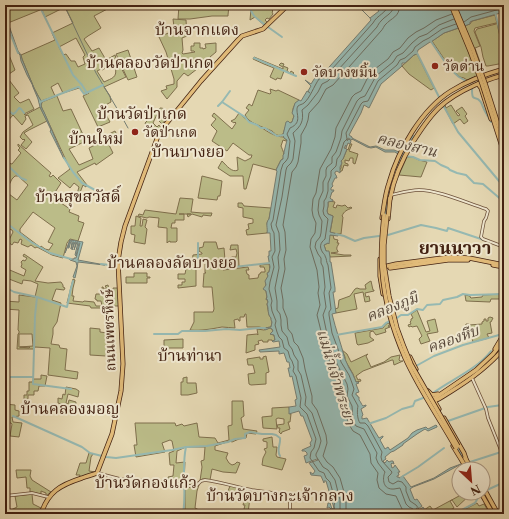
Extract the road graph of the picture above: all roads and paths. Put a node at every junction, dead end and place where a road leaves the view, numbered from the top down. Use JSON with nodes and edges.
{"nodes":[{"id":1,"x":288,"y":5,"type":"edge"},
{"id":2,"x":453,"y":5,"type":"edge"},
{"id":3,"x":504,"y":69,"type":"edge"},
{"id":4,"x":504,"y":75,"type":"edge"},
{"id":5,"x":488,"y":80,"type":"junction"},
{"id":6,"x":478,"y":84,"type":"junction"},
{"id":7,"x":489,"y":93,"type":"junction"},
{"id":8,"x":484,"y":95,"type":"junction"},
{"id":9,"x":504,"y":140,"type":"edge"},
{"id":10,"x":504,"y":143,"type":"edge"},
{"id":11,"x":504,"y":153,"type":"edge"},
{"id":12,"x":504,"y":158,"type":"edge"},
{"id":13,"x":390,"y":196,"type":"junction"},
{"id":14,"x":385,"y":200,"type":"junction"},
{"id":15,"x":386,"y":216,"type":"junction"},
{"id":16,"x":504,"y":247,"type":"edge"},
{"id":17,"x":382,"y":256,"type":"junction"},
{"id":18,"x":424,"y":261,"type":"junction"},
{"id":19,"x":385,"y":262,"type":"junction"},
{"id":20,"x":433,"y":262,"type":"junction"},
{"id":21,"x":392,"y":266,"type":"junction"},
{"id":22,"x":504,"y":266,"type":"edge"},
{"id":23,"x":384,"y":268,"type":"junction"},
{"id":24,"x":386,"y":289,"type":"junction"},
{"id":25,"x":504,"y":334,"type":"edge"},
{"id":26,"x":504,"y":340,"type":"edge"},
{"id":27,"x":504,"y":344,"type":"edge"},
{"id":28,"x":504,"y":348,"type":"edge"},
{"id":29,"x":488,"y":361,"type":"junction"},
{"id":30,"x":472,"y":378,"type":"junction"},
{"id":31,"x":418,"y":379,"type":"junction"},
{"id":32,"x":428,"y":391,"type":"junction"},
{"id":33,"x":439,"y":396,"type":"junction"},
{"id":34,"x":428,"y":403,"type":"junction"},
{"id":35,"x":435,"y":406,"type":"junction"},
{"id":36,"x":504,"y":458,"type":"edge"},
{"id":37,"x":464,"y":460,"type":"junction"},
{"id":38,"x":96,"y":473,"type":"junction"},
{"id":39,"x":5,"y":496,"type":"edge"},
{"id":40,"x":48,"y":498,"type":"junction"},
{"id":41,"x":486,"y":501,"type":"edge"},
{"id":42,"x":491,"y":501,"type":"edge"},
{"id":43,"x":41,"y":514,"type":"edge"},
{"id":44,"x":290,"y":514,"type":"edge"},
{"id":45,"x":493,"y":514,"type":"edge"},
{"id":46,"x":498,"y":514,"type":"edge"}],
"edges":[{"from":1,"to":38,"type":"main road","name":"ถนนเพชรหึงษ์"},
{"from":2,"to":10,"type":"main road","bridge":true},
{"from":2,"to":11,"type":"main road","bridge":true},
{"from":3,"to":14,"type":"main road"},
{"from":4,"to":5,"type":"main road"},
{"from":5,"to":6,"type":"main road"},
{"from":5,"to":7,"type":"main road"},
{"from":6,"to":8,"type":"main road"},
{"from":6,"to":13,"type":"main road"},
{"from":7,"to":8,"type":"main road"},
{"from":7,"to":9,"type":"main road"},
{"from":8,"to":12,"type":"main road"},
{"from":13,"to":15,"type":"main road"},
{"from":13,"to":16,"type":"street"},
{"from":13,"to":17,"type":"main road"},
{"from":14,"to":15,"type":"main road"},
{"from":14,"to":17,"type":"main road"},
{"from":15,"to":37,"type":"main road","bridge":true},
{"from":17,"to":19,"type":"main road"},
{"from":17,"to":23,"type":"main road"},
{"from":18,"to":20,"type":"main road"},
{"from":18,"to":21,"type":"main road"},
{"from":18,"to":22,"type":"main road"},
{"from":19,"to":21,"type":"main road"},
{"from":19,"to":23,"type":"main road"},
{"from":20,"to":21,"type":"main road"},
{"from":20,"to":22,"type":"main road"},
{"from":21,"to":23,"type":"main road"},
{"from":23,"to":24,"type":"main road"},
{"from":23,"to":24,"type":"main road"},
{"from":24,"to":31,"type":"main road"},
{"from":24,"to":31,"type":"main road"},
{"from":25,"to":29,"type":"main road"},
{"from":26,"to":29,"type":"main road"},
{"from":27,"to":29,"type":"main road"},
{"from":28,"to":29,"type":"main road"},
{"from":29,"to":30,"type":"main road"},
{"from":29,"to":33,"type":"main road"},
{"from":30,"to":33,"type":"main road"},
{"from":30,"to":36,"type":"street"},
{"from":31,"to":32,"type":"main road"},
{"from":31,"to":34,"type":"main road"},
{"from":32,"to":33,"type":"main road"},
{"from":32,"to":35,"type":"main road"},
{"from":33,"to":35,"type":"main road"},
{"from":33,"to":35,"type":"main road"},
{"from":34,"to":35,"type":"main road"},
{"from":34,"to":35,"type":"main road"},
{"from":35,"to":37,"type":"main road"},
{"from":35,"to":37,"type":"main road"},
{"from":38,"to":40,"type":"main road"},
{"from":38,"to":44,"type":"street"},
{"from":39,"to":40,"type":"street"},
{"from":40,"to":43,"type":"main road"},
{"from":41,"to":45,"type":"main road"},
{"from":42,"to":46,"type":"main road"}]}
